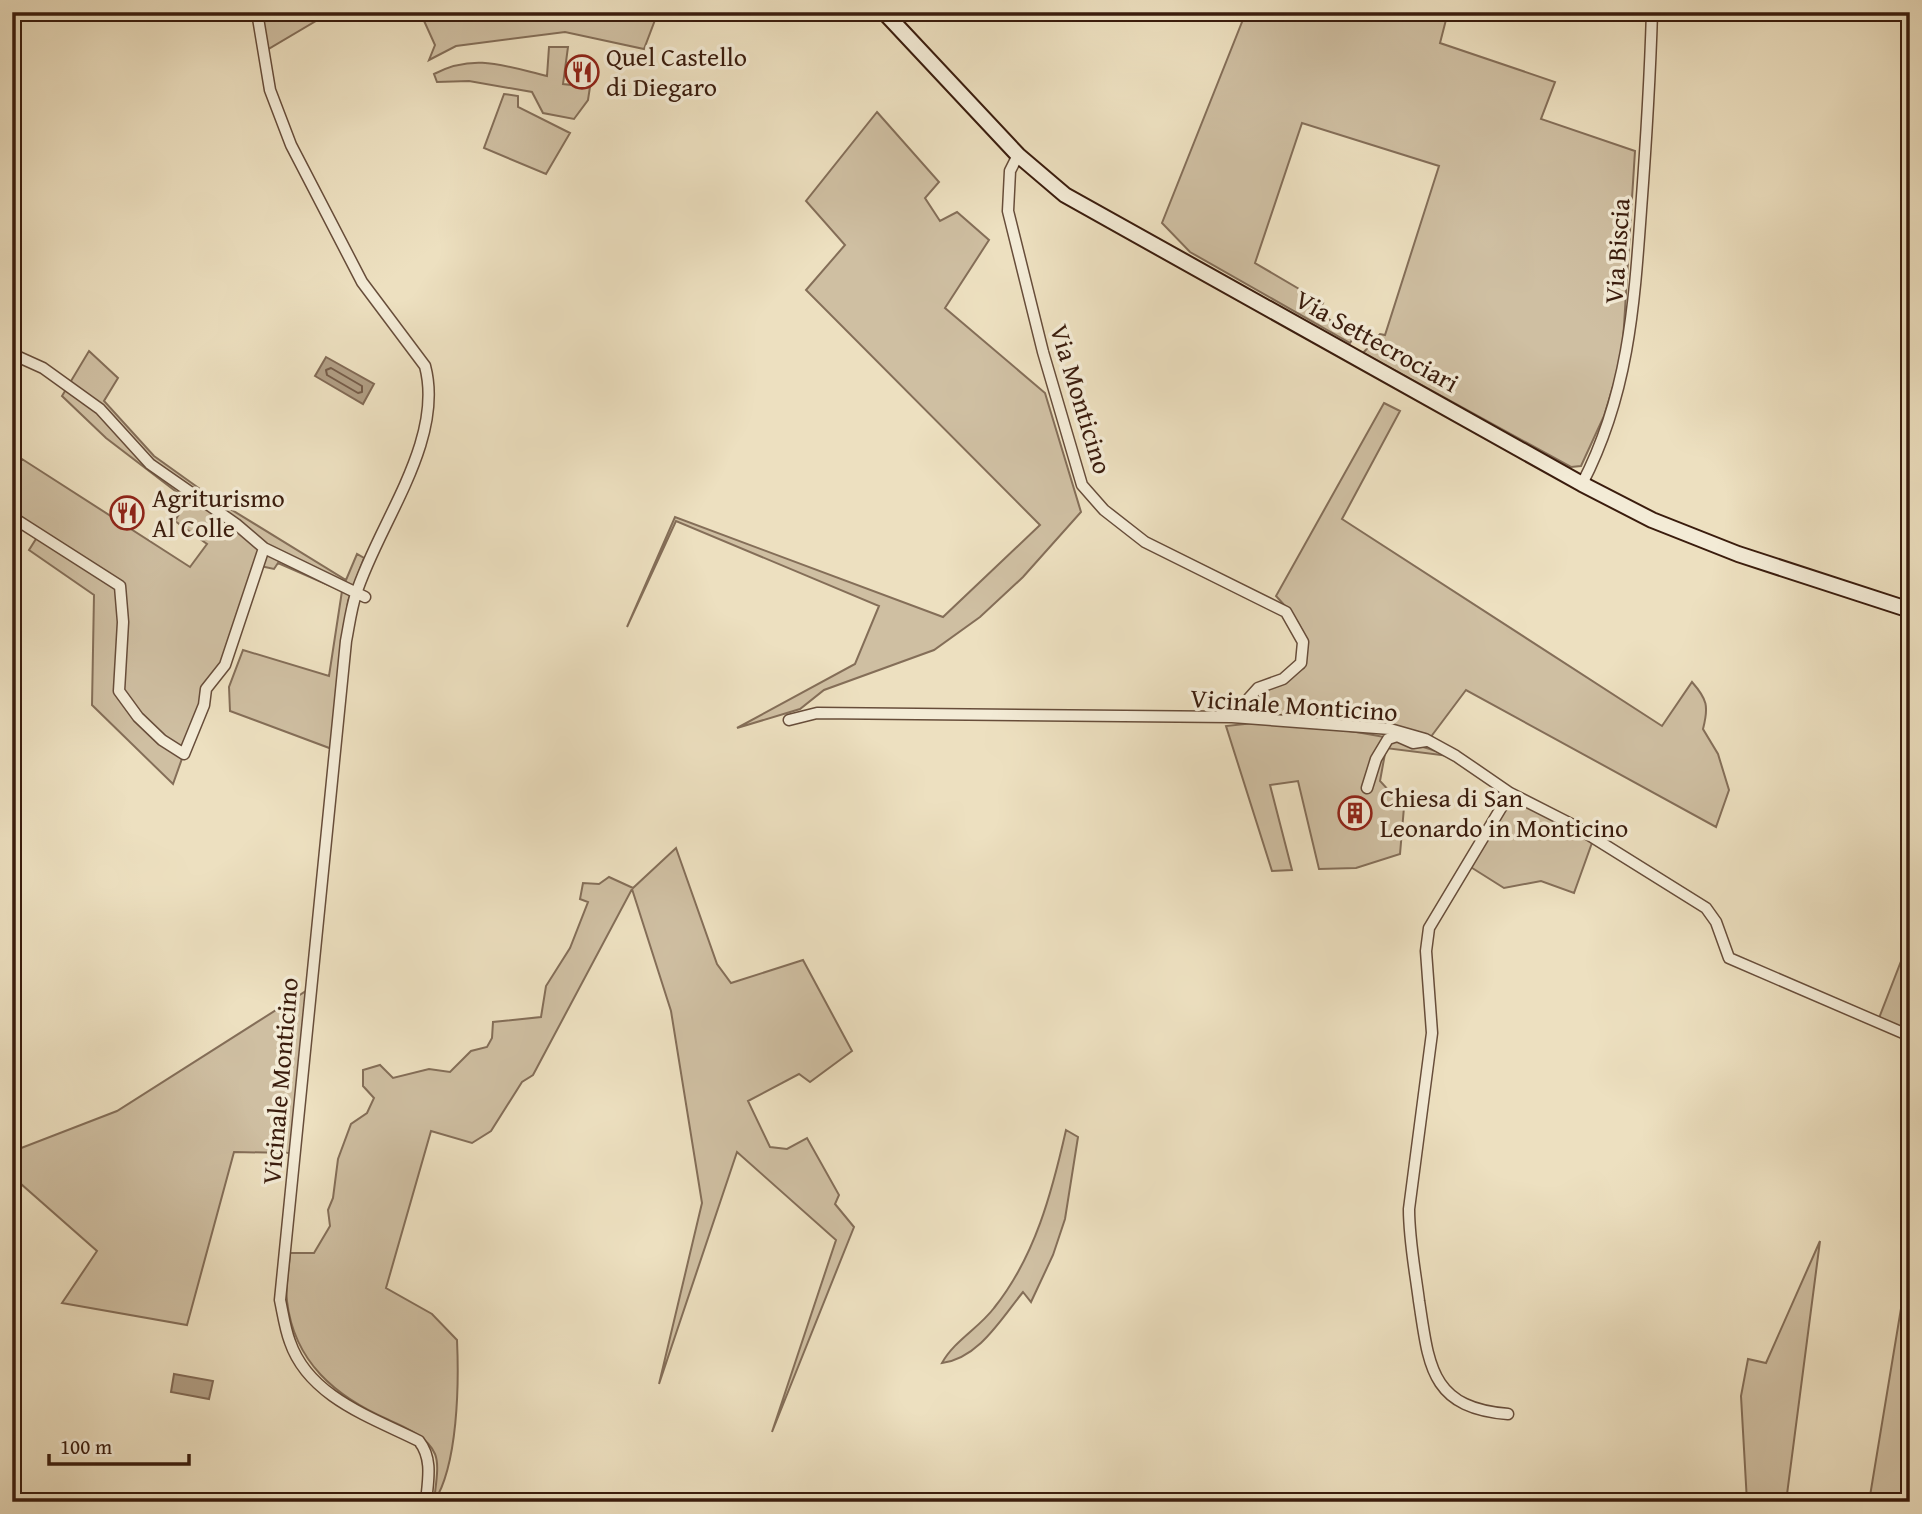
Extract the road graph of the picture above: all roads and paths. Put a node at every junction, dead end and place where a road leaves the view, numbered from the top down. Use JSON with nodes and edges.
{"nodes":[{"id":1,"x":257,"y":12,"type":"edge"},
{"id":2,"x":884,"y":12,"type":"edge"},
{"id":3,"x":1652,"y":12,"type":"edge"},
{"id":4,"x":1018,"y":155,"type":"junction"},
{"id":5,"x":12,"y":354,"type":"edge"},
{"id":6,"x":1582,"y":484,"type":"junction"},
{"id":7,"x":12,"y":517,"type":"edge"},
{"id":8,"x":264,"y":548,"type":"junction"},
{"id":9,"x":360,"y":596,"type":"junction"},
{"id":10,"x":1910,"y":610,"type":"edge"},
{"id":11,"x":1232,"y":717,"type":"junction"},
{"id":12,"x":789,"y":720,"type":"dead end"},
{"id":13,"x":1427,"y":740,"type":"junction"},
{"id":14,"x":1367,"y":788,"type":"dead end"},
{"id":15,"x":1510,"y":793,"type":"junction"},
{"id":16,"x":1910,"y":1036,"type":"edge"},
{"id":17,"x":1508,"y":1414,"type":"dead end"},
{"id":18,"x":426,"y":1502,"type":"edge"}],
"edges":[{"from":1,"to":9,"type":"street","name":"Vicinale Monticino"},
{"from":2,"to":4,"type":"main road","name":"Via Settecrociari"},
{"from":3,"to":6,"type":"street","name":"Via Biscia"},
{"from":4,"to":6,"type":"main road","name":"Via Settecrociari"},
{"from":4,"to":11,"type":"street","name":"Via Monticino"},
{"from":5,"to":8,"type":"street"},
{"from":6,"to":10,"type":"main road","name":"Via Settecrociari"},
{"from":7,"to":8,"type":"street"},
{"from":8,"to":9,"type":"street"},
{"from":9,"to":18,"type":"street","name":"Vicinale Monticino"},
{"from":11,"to":12,"type":"street","name":"Vicinale Monticino"},
{"from":11,"to":13,"type":"street","name":"Vicinale Monticino"},
{"from":13,"to":14,"type":"street"},
{"from":13,"to":15,"type":"street","name":"Vicinale Monticino"},
{"from":15,"to":16,"type":"street","name":"Vicinale Monticino"},
{"from":15,"to":17,"type":"street"}]}
